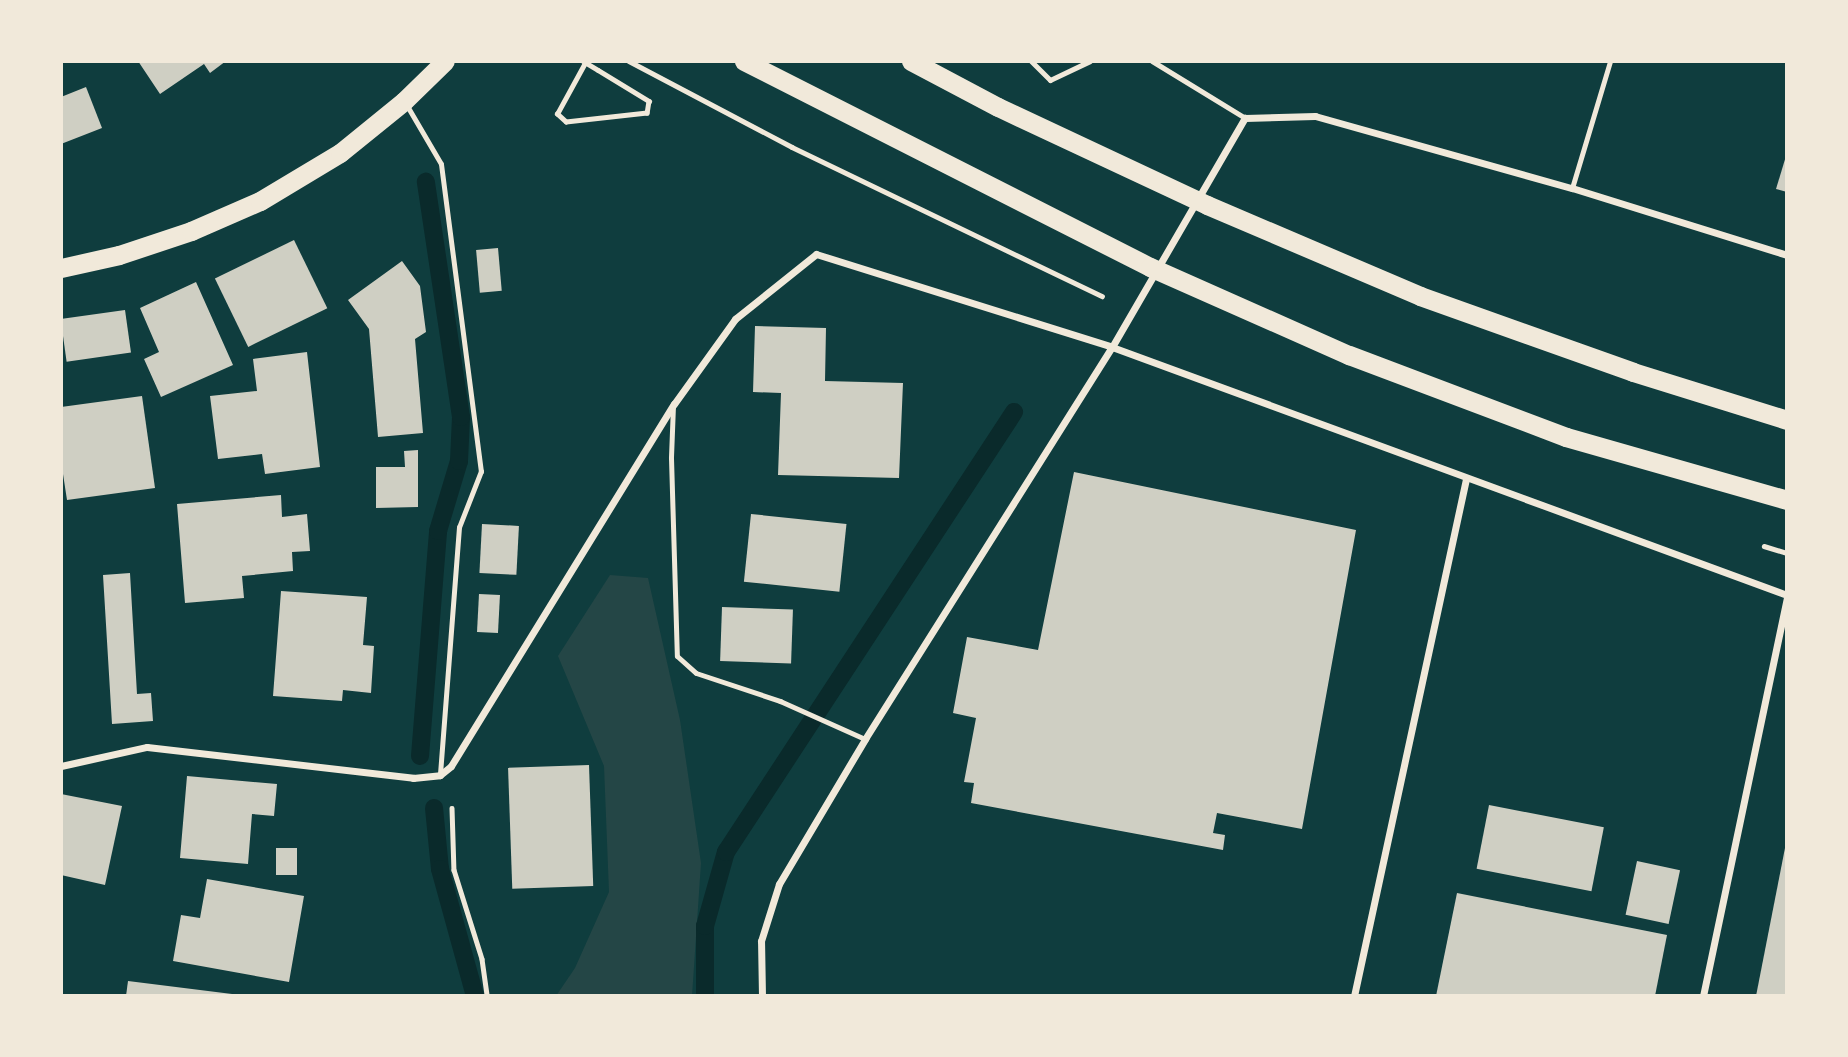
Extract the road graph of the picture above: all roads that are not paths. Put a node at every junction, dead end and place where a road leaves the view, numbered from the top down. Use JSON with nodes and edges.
{"nodes":[{"id":1,"x":445,"y":61,"type":"edge"},
{"id":2,"x":744,"y":61,"type":"edge"},
{"id":3,"x":911,"y":61,"type":"edge"},
{"id":4,"x":1031,"y":61,"type":"edge"},
{"id":5,"x":1090,"y":61,"type":"edge"},
{"id":6,"x":1152,"y":61,"type":"edge"},
{"id":7,"x":1610,"y":61,"type":"edge"},
{"id":8,"x":404,"y":101,"type":"junction"},
{"id":9,"x":1245,"y":118,"type":"junction"},
{"id":10,"x":1572,"y":188,"type":"junction"},
{"id":11,"x":1787,"y":255,"type":"edge"},
{"id":12,"x":61,"y":268,"type":"edge"},
{"id":13,"x":1112,"y":347,"type":"junction"},
{"id":14,"x":674,"y":404,"type":"junction"},
{"id":15,"x":1787,"y":420,"type":"edge"},
{"id":16,"x":1466,"y":479,"type":"junction"},
{"id":17,"x":1787,"y":500,"type":"edge"},
{"id":18,"x":1787,"y":597,"type":"edge"},
{"id":19,"x":865,"y":739,"type":"junction"},
{"id":20,"x":61,"y":766,"type":"edge"},
{"id":21,"x":440,"y":775,"type":"junction"},
{"id":22,"x":762,"y":996,"type":"edge"},
{"id":23,"x":1354,"y":996,"type":"edge"},
{"id":24,"x":1703,"y":996,"type":"edge"}],
"edges":[{"from":1,"to":8,"type":"highway"},
{"from":2,"to":17,"type":"highway"},
{"from":3,"to":15,"type":"highway"},
{"from":4,"to":5,"type":"lane"},
{"from":6,"to":9,"type":"lane"},
{"from":7,"to":10,"type":"lane"},
{"from":8,"to":12,"type":"highway"},
{"from":8,"to":21,"type":"lane"},
{"from":9,"to":10,"type":"street"},
{"from":9,"to":13,"type":"street"},
{"from":10,"to":11,"type":"street"},
{"from":13,"to":14,"type":"street"},
{"from":13,"to":16,"type":"street"},
{"from":13,"to":19,"type":"street"},
{"from":14,"to":19,"type":"lane"},
{"from":14,"to":21,"type":"street"},
{"from":16,"to":18,"type":"street"},
{"from":16,"to":23,"type":"street"},
{"from":18,"to":24,"type":"street"},
{"from":19,"to":22,"type":"street"},
{"from":20,"to":21,"type":"street"}]}
